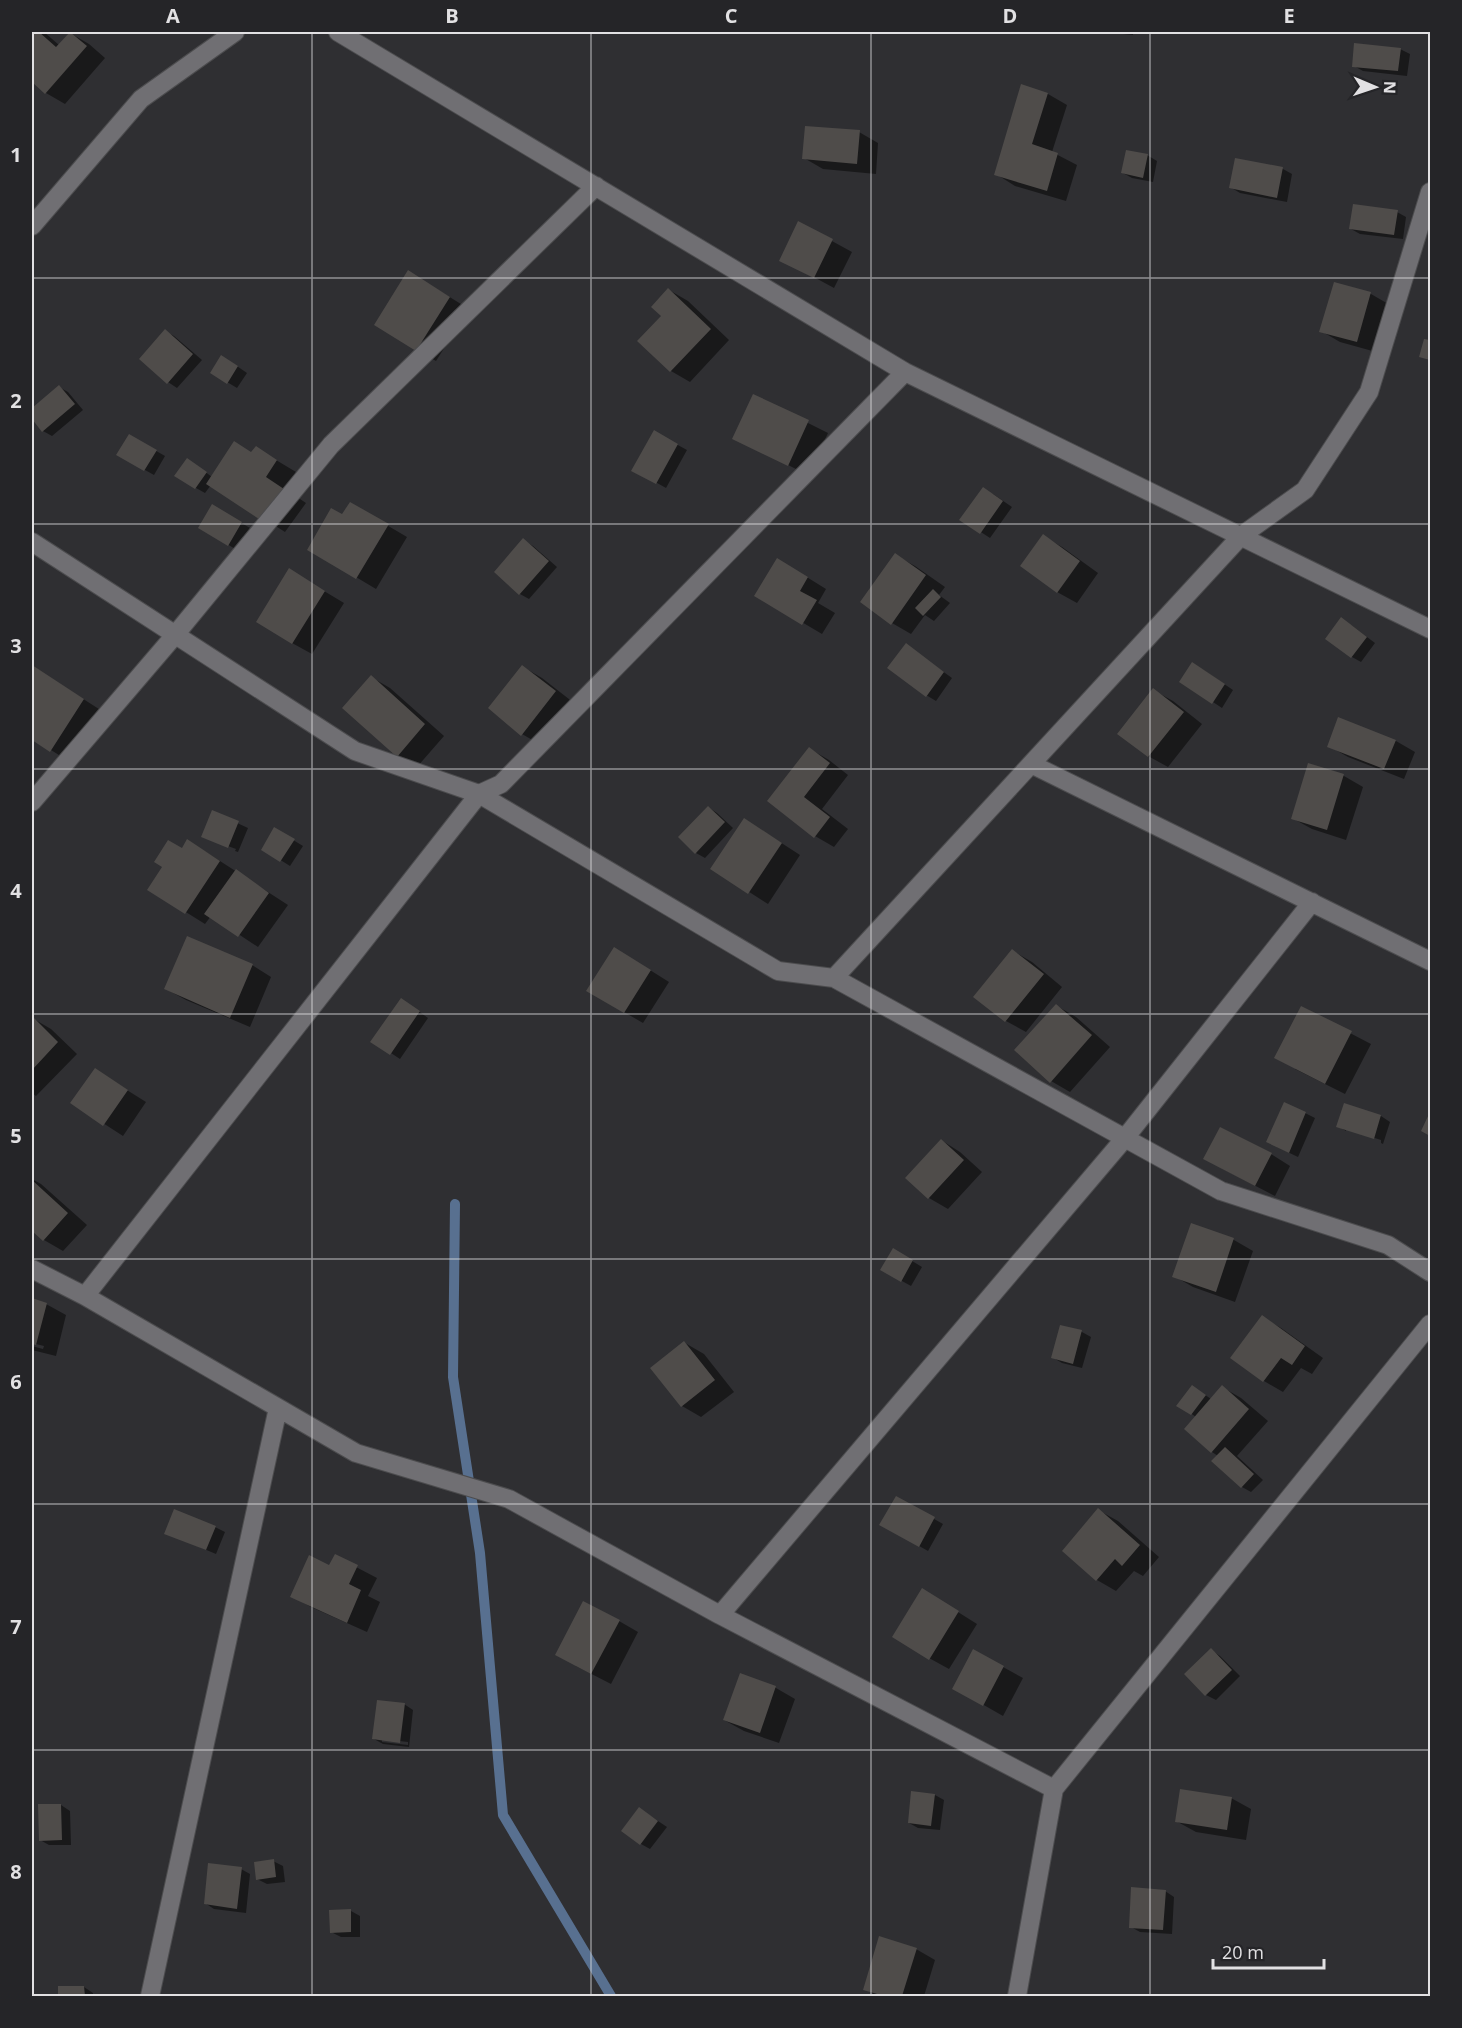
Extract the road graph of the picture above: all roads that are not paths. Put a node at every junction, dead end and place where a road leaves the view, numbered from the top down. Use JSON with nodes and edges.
{"nodes":[{"id":1,"x":236,"y":32,"type":"edge"},
{"id":2,"x":338,"y":32,"type":"edge"},
{"id":3,"x":596,"y":186,"type":"junction"},
{"id":4,"x":1431,"y":192,"type":"edge"},
{"id":5,"x":32,"y":226,"type":"edge"},
{"id":6,"x":905,"y":372,"type":"junction"},
{"id":7,"x":1241,"y":536,"type":"junction"},
{"id":8,"x":32,"y":542,"type":"edge"},
{"id":9,"x":1431,"y":629,"type":"edge"},
{"id":10,"x":175,"y":635,"type":"junction"},
{"id":11,"x":1031,"y":764,"type":"junction"},
{"id":12,"x":479,"y":794,"type":"junction"},
{"id":13,"x":32,"y":802,"type":"edge"},
{"id":14,"x":1312,"y":902,"type":"junction"},
{"id":15,"x":1431,"y":961,"type":"edge"},
{"id":16,"x":834,"y":978,"type":"junction"},
{"id":17,"x":1125,"y":1138,"type":"junction"},
{"id":18,"x":32,"y":1269,"type":"edge"},
{"id":19,"x":1431,"y":1272,"type":"edge"},
{"id":20,"x":85,"y":1296,"type":"junction"},
{"id":21,"x":1431,"y":1324,"type":"edge"},
{"id":22,"x":278,"y":1408,"type":"junction"},
{"id":23,"x":720,"y":1615,"type":"junction"},
{"id":24,"x":1054,"y":1789,"type":"junction"},
{"id":25,"x":150,"y":1996,"type":"edge"},
{"id":26,"x":1017,"y":1996,"type":"edge"}],
"edges":[{"from":1,"to":5,"type":"street"},
{"from":2,"to":3,"type":"street"},
{"from":3,"to":6,"type":"street"},
{"from":3,"to":10,"type":"street"},
{"from":4,"to":7,"type":"street"},
{"from":6,"to":7,"type":"street"},
{"from":6,"to":12,"type":"street"},
{"from":7,"to":9,"type":"street"},
{"from":7,"to":11,"type":"street"},
{"from":8,"to":10,"type":"street"},
{"from":10,"to":12,"type":"street"},
{"from":10,"to":13,"type":"street"},
{"from":11,"to":14,"type":"street"},
{"from":11,"to":16,"type":"street"},
{"from":12,"to":16,"type":"street"},
{"from":12,"to":20,"type":"street"},
{"from":14,"to":15,"type":"street"},
{"from":14,"to":17,"type":"street"},
{"from":16,"to":17,"type":"street"},
{"from":17,"to":19,"type":"street"},
{"from":17,"to":23,"type":"street"},
{"from":18,"to":20,"type":"street"},
{"from":20,"to":22,"type":"street"},
{"from":21,"to":24,"type":"street"},
{"from":22,"to":23,"type":"street"},
{"from":22,"to":25,"type":"street"},
{"from":23,"to":24,"type":"street"},
{"from":24,"to":26,"type":"street"}]}
